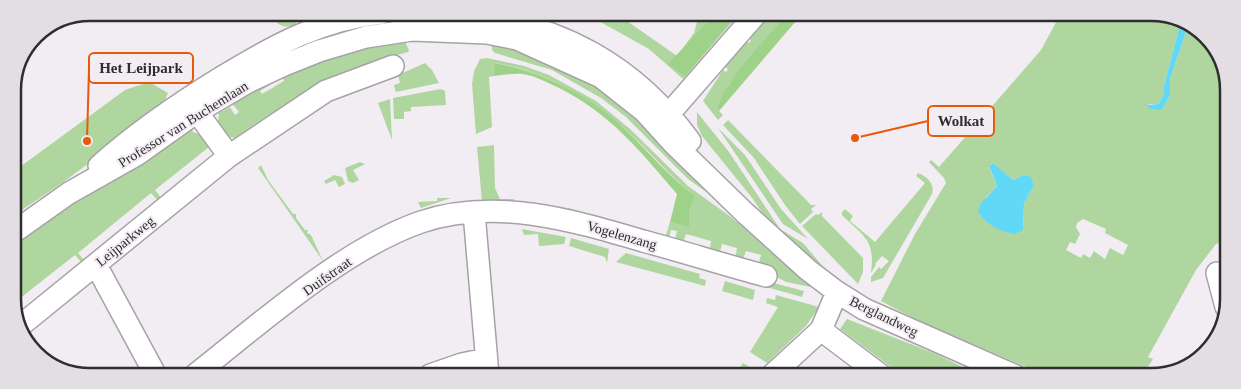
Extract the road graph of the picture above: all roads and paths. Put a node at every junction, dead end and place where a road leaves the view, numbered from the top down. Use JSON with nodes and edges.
{"nodes":[{"id":1,"x":338,"y":21,"type":"edge"},
{"id":2,"x":508,"y":21,"type":"edge"},
{"id":3,"x":750,"y":21,"type":"edge"},
{"id":4,"x":393,"y":66,"type":"dead end"},
{"id":5,"x":197,"y":112,"type":"junction"},
{"id":6,"x":669,"y":114,"type":"junction"},
{"id":7,"x":230,"y":156,"type":"junction"},
{"id":8,"x":69,"y":193,"type":"junction"},
{"id":9,"x":474,"y":213,"type":"junction"},
{"id":10,"x":745,"y":213,"type":"joint"},
{"id":11,"x":21,"y":227,"type":"edge"},
{"id":12,"x":96,"y":265,"type":"junction"},
{"id":13,"x":1217,"y":273,"type":"dead end"},
{"id":14,"x":766,"y":276,"type":"dead end"},
{"id":15,"x":1220,"y":284,"type":"edge"},
{"id":16,"x":837,"y":292,"type":"junction"},
{"id":17,"x":25,"y":322,"type":"edge"},
{"id":18,"x":821,"y":330,"type":"junction"},
{"id":19,"x":487,"y":367,"type":"edge"},
{"id":20,"x":152,"y":368,"type":"edge"},
{"id":21,"x":204,"y":368,"type":"edge"},
{"id":22,"x":450,"y":368,"type":"edge"},
{"id":23,"x":780,"y":368,"type":"edge"},
{"id":24,"x":871,"y":368,"type":"edge"},
{"id":25,"x":998,"y":368,"type":"edge"}],
"edges":[{"from":1,"to":8,"type":"street","name":"Professor van Buchemlaan"},
{"from":2,"to":6,"type":"street","name":"Professor van Buchemlaan"},
{"from":3,"to":6,"type":"street"},
{"from":4,"to":7,"type":"street","name":"Leijparkweg"},
{"from":5,"to":6,"type":"street","name":"Professor van Buchemlaan"},
{"from":5,"to":7,"type":"street"},
{"from":5,"to":8,"type":"street","name":"Professor van Buchemlaan"},
{"from":6,"to":10,"type":"street","name":"Professor van Buchemlaan"},
{"from":7,"to":12,"type":"street","name":"Leijparkweg"},
{"from":8,"to":11,"type":"street","name":"Professor van Buchemlaan"},
{"from":9,"to":14,"type":"street","name":"Vogelenzang"},
{"from":9,"to":19,"type":"street"},
{"from":9,"to":21,"type":"street","name":"Duifstraat"},
{"from":10,"to":16,"type":"street","name":"Berglandweg"},
{"from":12,"to":17,"type":"street","name":"Leijparkweg"},
{"from":12,"to":20,"type":"street"},
{"from":13,"to":15,"type":"street"},
{"from":16,"to":18,"type":"street"},
{"from":16,"to":25,"type":"street","name":"Berglandweg"},
{"from":18,"to":23,"type":"street"},
{"from":18,"to":24,"type":"street"},
{"from":19,"to":22,"type":"street"}]}
